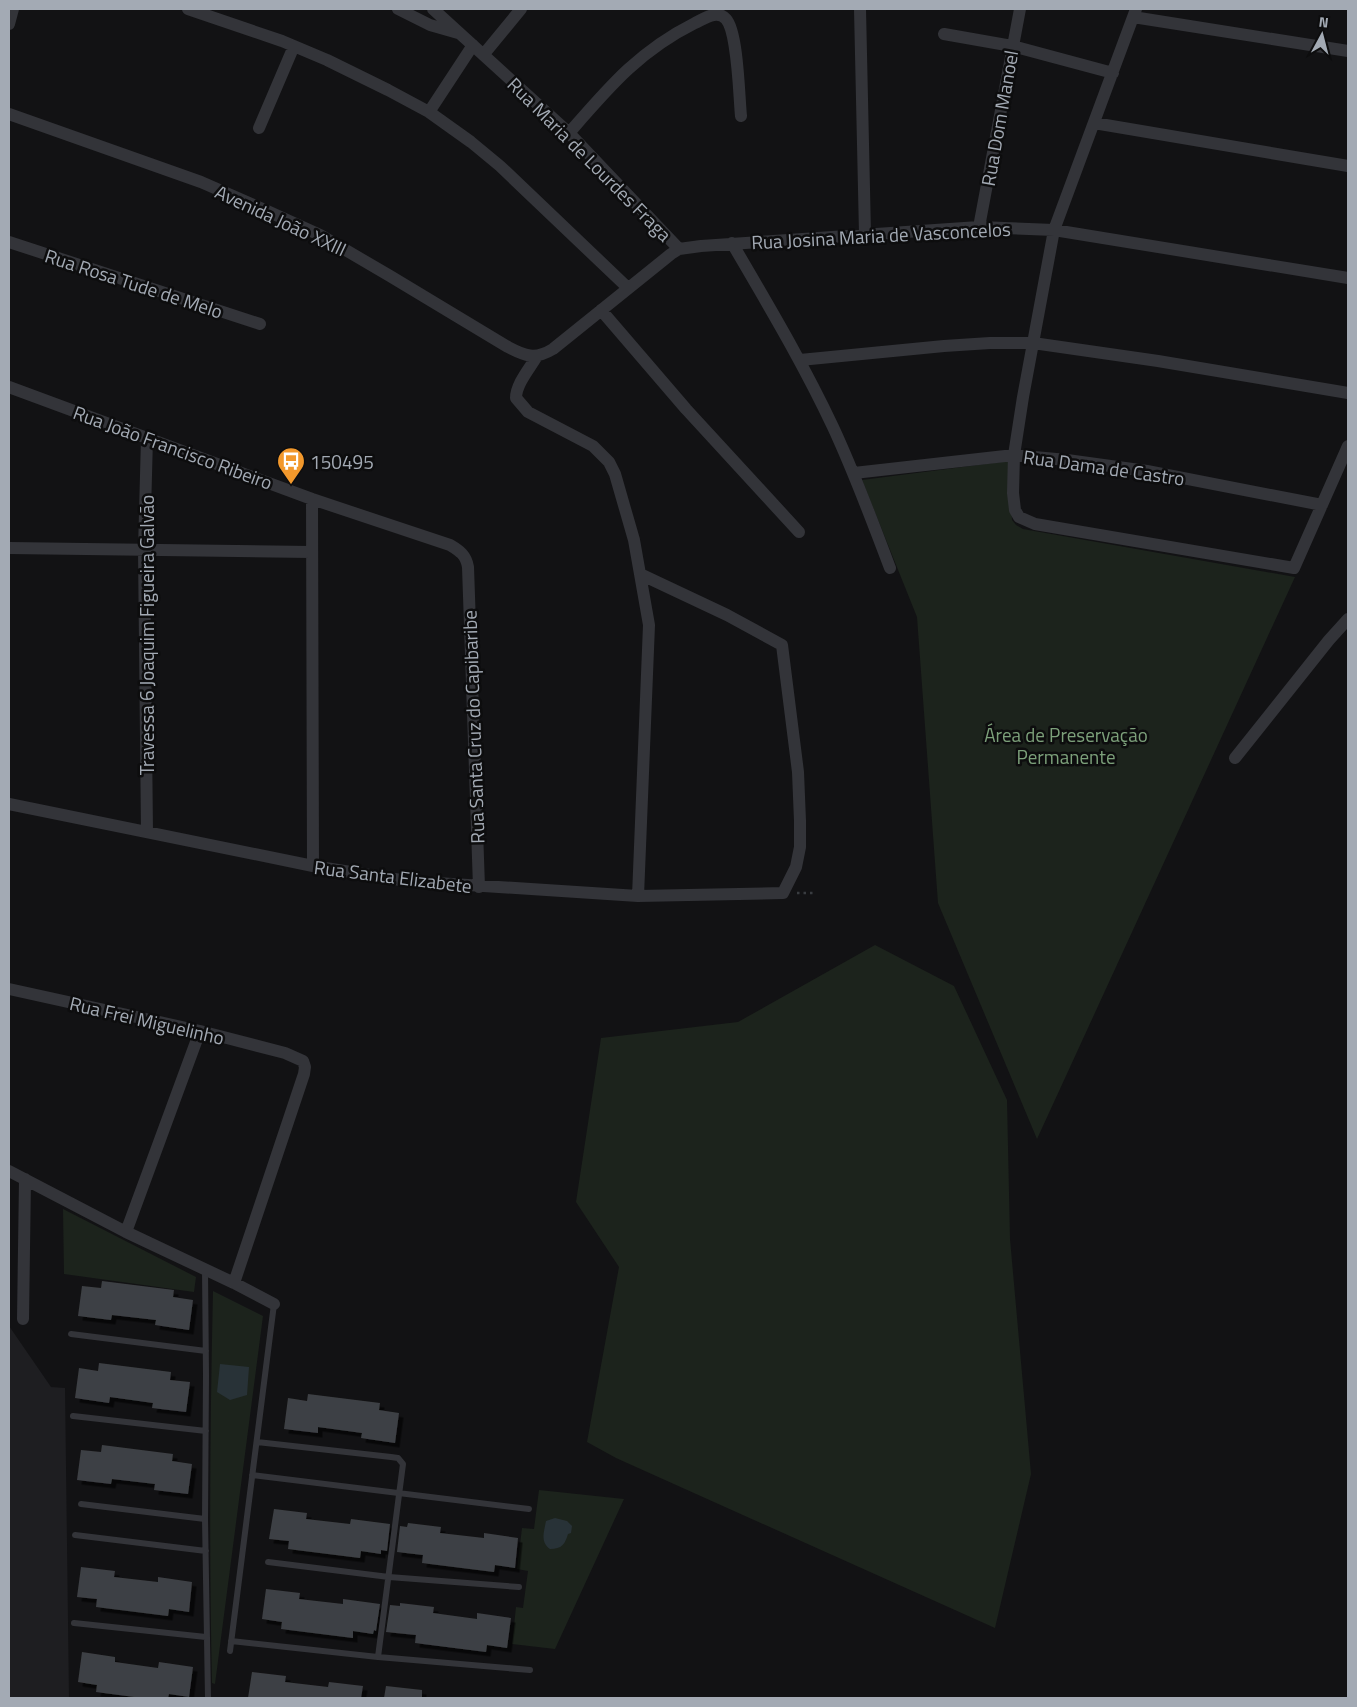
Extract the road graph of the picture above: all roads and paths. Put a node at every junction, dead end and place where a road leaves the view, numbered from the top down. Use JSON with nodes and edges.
{"nodes":[{"id":1,"x":13,"y":9,"type":"edge"},
{"id":2,"x":188,"y":9,"type":"edge"},
{"id":3,"x":398,"y":9,"type":"edge"},
{"id":4,"x":433,"y":9,"type":"edge"},
{"id":5,"x":521,"y":9,"type":"edge"},
{"id":6,"x":860,"y":9,"type":"edge"},
{"id":7,"x":1020,"y":9,"type":"edge"},
{"id":8,"x":1134,"y":13,"type":"edge"},
{"id":9,"x":9,"y":24,"type":"edge"},
{"id":10,"x":458,"y":33,"type":"junction"},
{"id":11,"x":944,"y":34,"type":"dead end"},
{"id":12,"x":473,"y":45,"type":"junction"},
{"id":13,"x":294,"y":46,"type":"junction"},
{"id":14,"x":1012,"y":46,"type":"junction"},
{"id":15,"x":1348,"y":51,"type":"edge"},
{"id":16,"x":484,"y":54,"type":"junction"},
{"id":17,"x":1113,"y":73,"type":"junction"},
{"id":18,"x":429,"y":112,"type":"junction"},
{"id":19,"x":9,"y":114,"type":"edge"},
{"id":20,"x":741,"y":116,"type":"dead end"},
{"id":21,"x":1094,"y":123,"type":"junction"},
{"id":22,"x":259,"y":128,"type":"dead end"},
{"id":23,"x":569,"y":133,"type":"junction"},
{"id":24,"x":1348,"y":166,"type":"edge"},
{"id":25,"x":979,"y":227,"type":"junction"},
{"id":26,"x":1054,"y":230,"type":"junction"},
{"id":27,"x":865,"y":234,"type":"junction"},
{"id":28,"x":9,"y":242,"type":"edge"},
{"id":29,"x":732,"y":243,"type":"junction"},
{"id":30,"x":679,"y":250,"type":"junction"},
{"id":31,"x":1348,"y":278,"type":"edge"},
{"id":32,"x":628,"y":288,"type":"junction"},
{"id":33,"x":601,"y":310,"type":"junction"},
{"id":34,"x":260,"y":324,"type":"dead end"},
{"id":35,"x":1033,"y":343,"type":"junction"},
{"id":36,"x":537,"y":356,"type":"junction"},
{"id":37,"x":800,"y":360,"type":"junction"},
{"id":38,"x":9,"y":387,"type":"edge"},
{"id":39,"x":1348,"y":393,"type":"edge"},
{"id":40,"x":147,"y":438,"type":"junction"},
{"id":41,"x":1348,"y":446,"type":"edge"},
{"id":42,"x":1014,"y":455,"type":"junction"},
{"id":43,"x":854,"y":473,"type":"junction"},
{"id":44,"x":312,"y":498,"type":"junction"},
{"id":45,"x":1322,"y":505,"type":"junction"},
{"id":46,"x":799,"y":532,"type":"dead end"},
{"id":47,"x":9,"y":548,"type":"edge"},
{"id":48,"x":144,"y":550,"type":"junction"},
{"id":49,"x":312,"y":552,"type":"junction"},
{"id":50,"x":468,"y":567,"type":"joint"},
{"id":51,"x":890,"y":568,"type":"dead end"},
{"id":52,"x":640,"y":574,"type":"junction"},
{"id":53,"x":1348,"y":619,"type":"edge"},
{"id":54,"x":1234,"y":758,"type":"dead end"},
{"id":55,"x":9,"y":804,"type":"edge"},
{"id":56,"x":147,"y":832,"type":"junction"},
{"id":57,"x":313,"y":866,"type":"junction"},
{"id":58,"x":479,"y":887,"type":"junction"},
{"id":59,"x":638,"y":896,"type":"junction"},
{"id":60,"x":9,"y":989,"type":"edge"},
{"id":61,"x":200,"y":1031,"type":"junction"},
{"id":62,"x":9,"y":1171,"type":"edge"},
{"id":63,"x":25,"y":1179,"type":"junction"},
{"id":64,"x":126,"y":1232,"type":"junction"},
{"id":65,"x":205,"y":1269,"type":"junction"},
{"id":66,"x":234,"y":1282,"type":"junction"},
{"id":67,"x":274,"y":1304,"type":"joint"},
{"id":68,"x":23,"y":1319,"type":"dead end"},
{"id":69,"x":71,"y":1334,"type":"dead end"},
{"id":70,"x":206,"y":1351,"type":"junction"},
{"id":71,"x":73,"y":1416,"type":"dead end"},
{"id":72,"x":206,"y":1431,"type":"junction"},
{"id":73,"x":257,"y":1442,"type":"junction"},
{"id":74,"x":252,"y":1476,"type":"junction"},
{"id":75,"x":400,"y":1494,"type":"junction"},
{"id":76,"x":81,"y":1504,"type":"dead end"},
{"id":77,"x":529,"y":1509,"type":"dead end"},
{"id":78,"x":205,"y":1519,"type":"junction"},
{"id":79,"x":75,"y":1535,"type":"dead end"},
{"id":80,"x":206,"y":1551,"type":"junction"},
{"id":81,"x":268,"y":1562,"type":"dead end"},
{"id":82,"x":389,"y":1577,"type":"junction"},
{"id":83,"x":519,"y":1587,"type":"dead end"},
{"id":84,"x":74,"y":1623,"type":"dead end"},
{"id":85,"x":206,"y":1637,"type":"junction"},
{"id":86,"x":231,"y":1641,"type":"junction"},
{"id":87,"x":230,"y":1651,"type":"dead end"},
{"id":88,"x":378,"y":1657,"type":"junction"},
{"id":89,"x":530,"y":1670,"type":"dead end"},
{"id":90,"x":208,"y":1698,"type":"edge"}],
"edges":[{"from":1,"to":9,"type":"street"},
{"from":2,"to":13,"type":"street"},
{"from":3,"to":10,"type":"street"},
{"from":4,"to":10,"type":"street","name":"Rua Maria de Lourdes Fraga"},
{"from":5,"to":16,"type":"street"},
{"from":6,"to":27,"type":"street"},
{"from":7,"to":14,"type":"street","name":"Rua Dom Manoel"},
{"from":8,"to":15,"type":"street"},
{"from":8,"to":17,"type":"street"},
{"from":10,"to":12,"type":"street","name":"Rua Maria de Lourdes Fraga"},
{"from":11,"to":14,"type":"street"},
{"from":12,"to":16,"type":"street","name":"Rua Maria de Lourdes Fraga"},
{"from":12,"to":18,"type":"street"},
{"from":13,"to":18,"type":"street"},
{"from":13,"to":22,"type":"street"},
{"from":14,"to":17,"type":"street"},
{"from":14,"to":25,"type":"street","name":"Rua Dom Manoel"},
{"from":16,"to":23,"type":"street","name":"Rua Maria de Lourdes Fraga"},
{"from":17,"to":21,"type":"street"},
{"from":18,"to":32,"type":"street"},
{"from":19,"to":36,"type":"street","name":"Avenida João XXIII"},
{"from":20,"to":23,"type":"street"},
{"from":21,"to":24,"type":"street"},
{"from":21,"to":26,"type":"street"},
{"from":23,"to":30,"type":"street","name":"Rua Maria de Lourdes Fraga"},
{"from":25,"to":26,"type":"street","name":"Rua Josina Maria de Vasconcelos"},
{"from":25,"to":27,"type":"street","name":"Rua Josina Maria de Vasconcelos"},
{"from":26,"to":31,"type":"street","name":"Rua Josina Maria de Vasconcelos"},
{"from":26,"to":35,"type":"street"},
{"from":27,"to":29,"type":"street","name":"Rua Josina Maria de Vasconcelos"},
{"from":28,"to":34,"type":"street","name":"Rua Rosa Tude de Melo"},
{"from":29,"to":30,"type":"street","name":"Rua Josina Maria de Vasconcelos"},
{"from":29,"to":37,"type":"street"},
{"from":30,"to":32,"type":"street","name":"Rua Josina Maria de Vasconcelos"},
{"from":32,"to":33,"type":"street","name":"Rua Josina Maria de Vasconcelos"},
{"from":33,"to":36,"type":"street","name":"Rua Josina Maria de Vasconcelos"},
{"from":33,"to":46,"type":"street"},
{"from":35,"to":37,"type":"street"},
{"from":35,"to":39,"type":"street"},
{"from":35,"to":42,"type":"street"},
{"from":36,"to":52,"type":"street"},
{"from":37,"to":43,"type":"street"},
{"from":38,"to":40,"type":"street","name":"Rua João Francisco Ribeiro"},
{"from":40,"to":44,"type":"street","name":"Rua João Francisco Ribeiro"},
{"from":40,"to":48,"type":"street","name":"Travessa 6 Joaquim Figueira Galvão"},
{"from":41,"to":45,"type":"street"},
{"from":42,"to":43,"type":"street","name":"Rua Dama de Castro"},
{"from":42,"to":45,"type":"street","name":"Rua Dama de Castro"},
{"from":42,"to":45,"type":"street"},
{"from":43,"to":51,"type":"street"},
{"from":44,"to":49,"type":"street"},
{"from":44,"to":50,"type":"street","name":"Rua João Francisco Ribeiro"},
{"from":47,"to":48,"type":"street"},
{"from":48,"to":49,"type":"street"},
{"from":48,"to":56,"type":"street","name":"Travessa 6 Joaquim Figueira Galvão"},
{"from":49,"to":57,"type":"street"},
{"from":50,"to":58,"type":"street","name":"Rua Santa Cruz do Capibaribe"},
{"from":52,"to":59,"type":"street"},
{"from":52,"to":59,"type":"street","name":"Rua Santa Elizabete"},
{"from":53,"to":54,"type":"street"},
{"from":55,"to":56,"type":"street","name":"Rua Santa Elizabete"},
{"from":56,"to":57,"type":"street","name":"Rua Santa Elizabete"},
{"from":57,"to":58,"type":"street","name":"Rua Santa Elizabete"},
{"from":58,"to":59,"type":"street","name":"Rua Santa Elizabete"},
{"from":60,"to":61,"type":"street","name":"Rua Frei Miguelinho"},
{"from":61,"to":64,"type":"street"},
{"from":61,"to":66,"type":"street","name":"Rua Frei Miguelinho"},
{"from":62,"to":63,"type":"street"},
{"from":63,"to":64,"type":"street"},
{"from":63,"to":68,"type":"street"},
{"from":64,"to":65,"type":"street"},
{"from":65,"to":66,"type":"street"},
{"from":65,"to":70,"type":"lane"},
{"from":66,"to":67,"type":"street"},
{"from":67,"to":73,"type":"lane"},
{"from":69,"to":70,"type":"lane"},
{"from":70,"to":72,"type":"lane"},
{"from":71,"to":72,"type":"lane"},
{"from":72,"to":78,"type":"lane"},
{"from":73,"to":74,"type":"lane"},
{"from":73,"to":75,"type":"lane"},
{"from":74,"to":75,"type":"lane"},
{"from":74,"to":86,"type":"lane"},
{"from":75,"to":77,"type":"lane"},
{"from":75,"to":82,"type":"lane"},
{"from":76,"to":78,"type":"lane"},
{"from":78,"to":80,"type":"lane"},
{"from":79,"to":80,"type":"lane"},
{"from":80,"to":85,"type":"lane"},
{"from":81,"to":82,"type":"lane"},
{"from":82,"to":83,"type":"lane"},
{"from":82,"to":88,"type":"lane"},
{"from":84,"to":85,"type":"lane"},
{"from":85,"to":90,"type":"lane"},
{"from":86,"to":87,"type":"lane"},
{"from":86,"to":88,"type":"lane"},
{"from":88,"to":89,"type":"lane"}]}
